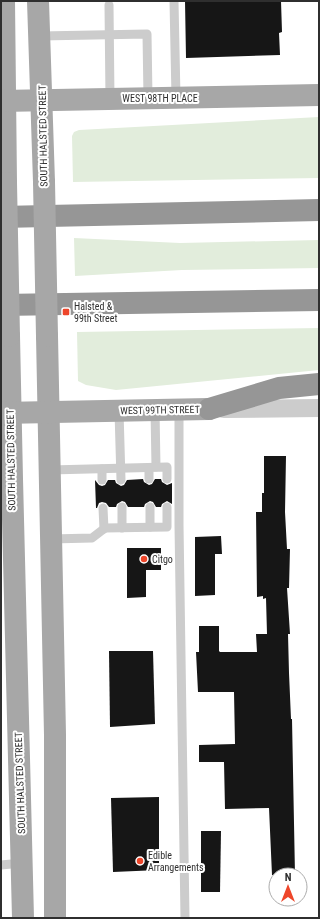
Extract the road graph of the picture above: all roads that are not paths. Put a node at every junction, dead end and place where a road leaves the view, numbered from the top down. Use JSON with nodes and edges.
{"nodes":[{"id":1,"x":4,"y":1,"type":"edge"},
{"id":2,"x":38,"y":1,"type":"edge"},
{"id":3,"x":174,"y":1,"type":"edge"},
{"id":4,"x":109,"y":5,"type":"dead end"},
{"id":5,"x":109,"y":34,"type":"junction"},
{"id":6,"x":40,"y":36,"type":"junction"},
{"id":7,"x":319,"y":95,"type":"edge"},
{"id":8,"x":148,"y":98,"type":"junction"},
{"id":9,"x":176,"y":98,"type":"junction"},
{"id":10,"x":110,"y":99,"type":"junction"},
{"id":11,"x":3,"y":101,"type":"edge"},
{"id":12,"x":42,"y":101,"type":"junction"},
{"id":13,"x":319,"y":210,"type":"edge"},
{"id":14,"x":1,"y":217,"type":"edge"},
{"id":15,"x":319,"y":300,"type":"edge"},
{"id":16,"x":1,"y":305,"type":"edge"},
{"id":17,"x":319,"y":384,"type":"edge"},
{"id":18,"x":319,"y":408,"type":"edge"},
{"id":19,"x":209,"y":409,"type":"junction"},
{"id":20,"x":155,"y":410,"type":"junction"},
{"id":21,"x":179,"y":410,"type":"junction"},
{"id":22,"x":119,"y":411,"type":"junction"},
{"id":23,"x":49,"y":412,"type":"junction"},
{"id":24,"x":6,"y":413,"type":"edge"},
{"id":25,"x":121,"y":468,"type":"junction"},
{"id":26,"x":153,"y":468,"type":"junction"},
{"id":27,"x":102,"y":469,"type":"junction"},
{"id":28,"x":50,"y":470,"type":"junction"},
{"id":29,"x":6,"y":479,"type":"edge"},
{"id":30,"x":149,"y":479,"type":"dead end"},
{"id":31,"x":167,"y":479,"type":"dead end"},
{"id":32,"x":102,"y":480,"type":"dead end"},
{"id":33,"x":121,"y":480,"type":"dead end"},
{"id":34,"x":122,"y":507,"type":"dead end"},
{"id":35,"x":150,"y":507,"type":"dead end"},
{"id":36,"x":167,"y":507,"type":"dead end"},
{"id":37,"x":103,"y":508,"type":"dead end"},
{"id":38,"x":122,"y":528,"type":"junction"},
{"id":39,"x":150,"y":528,"type":"junction"},
{"id":40,"x":104,"y":529,"type":"junction"},
{"id":41,"x":51,"y":539,"type":"junction"},
{"id":42,"x":11,"y":864,"type":"edge"},
{"id":43,"x":23,"y":918,"type":"edge"},
{"id":44,"x":55,"y":918,"type":"edge"},
{"id":45,"x":186,"y":918,"type":"edge"}],
"edges":[{"from":1,"to":11,"type":"main road","name":"SOUTH HALSTED STREET"},
{"from":2,"to":6,"type":"main road","name":"SOUTH HALSTED STREET"},
{"from":3,"to":9,"type":"lane"},
{"from":4,"to":5,"type":"lane"},
{"from":5,"to":6,"type":"lane"},
{"from":5,"to":8,"type":"lane"},
{"from":5,"to":10,"type":"lane"},
{"from":6,"to":12,"type":"main road","name":"SOUTH HALSTED STREET"},
{"from":7,"to":9,"type":"main road","name":"WEST 98TH PLACE"},
{"from":8,"to":9,"type":"main road","name":"WEST 98TH PLACE"},
{"from":8,"to":10,"type":"main road","name":"WEST 98TH PLACE"},
{"from":10,"to":12,"type":"main road","name":"WEST 98TH PLACE"},
{"from":11,"to":12,"type":"main road","name":"WEST 98TH PLACE"},
{"from":11,"to":24,"type":"main road","name":"SOUTH HALSTED STREET","bridge":true},
{"from":12,"to":23,"type":"main road","name":"SOUTH HALSTED STREET","bridge":true},
{"from":13,"to":14,"type":"highway"},
{"from":15,"to":16,"type":"highway"},
{"from":17,"to":19,"type":"highway"},
{"from":18,"to":19,"type":"street","name":"WEST 99TH STREET"},
{"from":19,"to":21,"type":"main road","name":"WEST 99TH STREET"},
{"from":20,"to":21,"type":"main road","name":"WEST 99TH STREET"},
{"from":20,"to":22,"type":"main road","name":"WEST 99TH STREET"},
{"from":20,"to":26,"type":"lane"},
{"from":21,"to":45,"type":"lane"},
{"from":22,"to":23,"type":"main road","name":"WEST 99TH STREET"},
{"from":22,"to":25,"type":"lane"},
{"from":23,"to":24,"type":"main road","name":"WEST 99TH STREET"},
{"from":23,"to":28,"type":"main road","name":"SOUTH HALSTED STREET"},
{"from":24,"to":29,"type":"main road","name":"SOUTH HALSTED STREET"},
{"from":25,"to":26,"type":"lane"},
{"from":25,"to":27,"type":"lane"},
{"from":25,"to":33,"type":"lane"},
{"from":26,"to":30,"type":"lane"},
{"from":26,"to":31,"type":"lane"},
{"from":27,"to":28,"type":"lane"},
{"from":27,"to":32,"type":"lane"},
{"from":28,"to":41,"type":"main road","name":"SOUTH HALSTED STREET"},
{"from":29,"to":42,"type":"main road","name":"SOUTH HALSTED STREET"},
{"from":34,"to":38,"type":"lane"},
{"from":35,"to":39,"type":"lane"},
{"from":36,"to":39,"type":"lane"},
{"from":37,"to":40,"type":"lane"},
{"from":38,"to":39,"type":"lane"},
{"from":38,"to":40,"type":"lane"},
{"from":40,"to":41,"type":"lane"},
{"from":41,"to":44,"type":"main road","name":"SOUTH HALSTED STREET"},
{"from":42,"to":43,"type":"main road","name":"SOUTH HALSTED STREET"}]}
